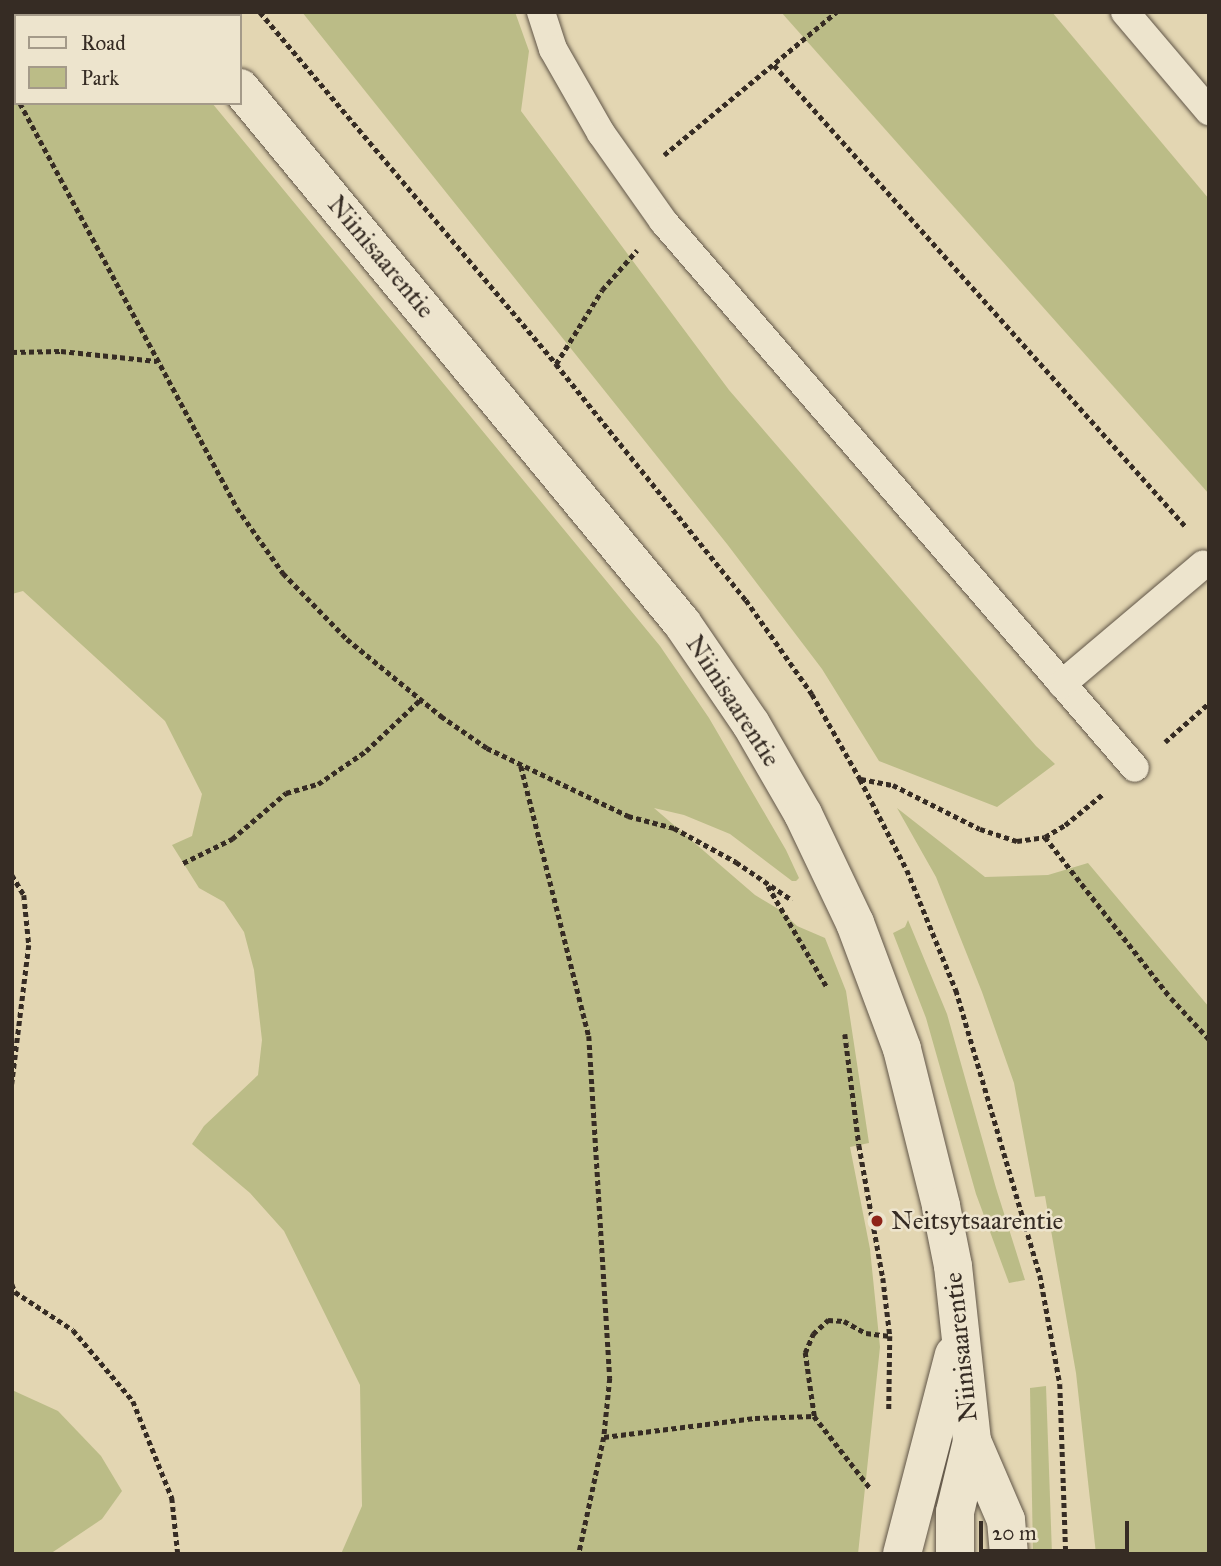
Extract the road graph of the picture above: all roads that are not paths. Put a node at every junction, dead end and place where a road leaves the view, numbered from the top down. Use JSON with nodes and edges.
{"nodes":[{"id":1,"x":541,"y":12,"type":"edge"},
{"id":2,"x":1125,"y":12,"type":"edge"},
{"id":3,"x":242,"y":90,"type":"edge"},
{"id":4,"x":1209,"y":111,"type":"edge"},
{"id":5,"x":1203,"y":565,"type":"road end"},
{"id":6,"x":1062,"y":684,"type":"junction"},
{"id":7,"x":1135,"y":768,"type":"road end"},
{"id":8,"x":961,"y":1329,"type":"junction"},
{"id":9,"x":972,"y":1441,"type":"junction"},
{"id":10,"x":902,"y":1554,"type":"edge"},
{"id":11,"x":955,"y":1554,"type":"edge"},
{"id":12,"x":1009,"y":1554,"type":"edge"}],
"edges":[{"from":1,"to":6,"type":"lane"},
{"from":2,"to":4,"type":"lane"},
{"from":3,"to":8,"type":"main road","name":"Niinisaarentie"},
{"from":5,"to":6,"type":"lane"},
{"from":6,"to":7,"type":"lane"},
{"from":8,"to":9,"type":"main road","name":"Niinisaarentie"},
{"from":8,"to":10,"type":"main road"},
{"from":9,"to":11,"type":"main road","name":"Niinisaarentie"},
{"from":9,"to":12,"type":"main road","name":"Niinisaarentie"}]}
